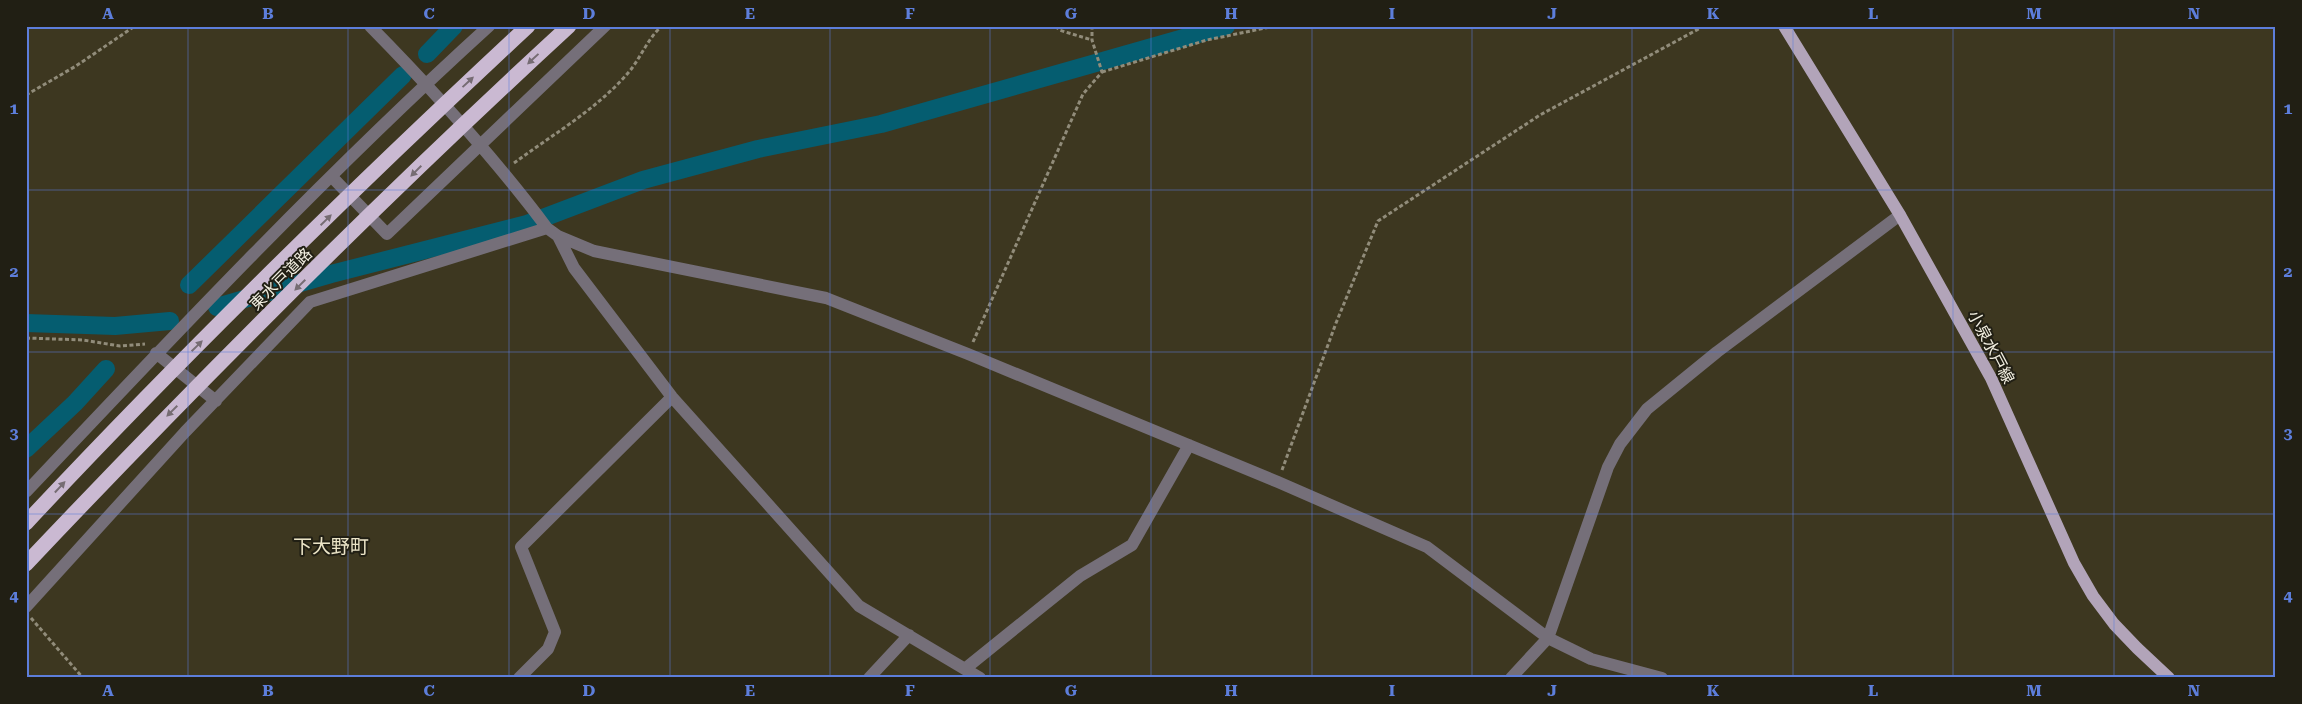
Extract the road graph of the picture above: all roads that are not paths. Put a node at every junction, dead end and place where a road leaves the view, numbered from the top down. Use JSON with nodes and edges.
{"nodes":[{"id":1,"x":370,"y":26,"type":"edge"},
{"id":2,"x":488,"y":26,"type":"edge"},
{"id":3,"x":528,"y":26,"type":"edge"},
{"id":4,"x":569,"y":26,"type":"edge"},
{"id":5,"x":605,"y":26,"type":"edge"},
{"id":6,"x":1784,"y":26,"type":"edge"},
{"id":7,"x":426,"y":83,"type":"junction"},
{"id":8,"x":481,"y":144,"type":"junction"},
{"id":9,"x":332,"y":177,"type":"junction"},
{"id":10,"x":1900,"y":215,"type":"junction"},
{"id":11,"x":546,"y":226,"type":"junction"},
{"id":12,"x":558,"y":236,"type":"junction"},
{"id":13,"x":156,"y":354,"type":"junction"},
{"id":14,"x":672,"y":397,"type":"junction"},
{"id":15,"x":216,"y":401,"type":"junction"},
{"id":16,"x":1189,"y":445,"type":"junction"},
{"id":17,"x":26,"y":492,"type":"edge"},
{"id":18,"x":26,"y":523,"type":"edge"},
{"id":19,"x":26,"y":564,"type":"edge"},
{"id":20,"x":26,"y":607,"type":"edge"},
{"id":21,"x":908,"y":636,"type":"junction"},
{"id":22,"x":1548,"y":638,"type":"junction"},
{"id":23,"x":966,"y":668,"type":"junction"},
{"id":24,"x":519,"y":678,"type":"edge"},
{"id":25,"x":869,"y":678,"type":"edge"},
{"id":26,"x":980,"y":678,"type":"edge"},
{"id":27,"x":1511,"y":678,"type":"edge"},
{"id":28,"x":1662,"y":678,"type":"edge"},
{"id":29,"x":2169,"y":678,"type":"edge"}],
"edges":[{"from":1,"to":7,"type":"street"},
{"from":2,"to":7,"type":"street"},
{"from":18,"to":3,"type":"highway","name":"東水戸道路","one_way":true},
{"from":4,"to":19,"type":"highway","name":"東水戸道路","one_way":true},
{"from":5,"to":8,"type":"street"},
{"from":6,"to":10,"type":"main road","name":"小泉水戸線"},
{"from":7,"to":8,"type":"street"},
{"from":7,"to":9,"type":"street"},
{"from":8,"to":9,"type":"street"},
{"from":8,"to":11,"type":"street"},
{"from":9,"to":13,"type":"street"},
{"from":10,"to":22,"type":"street"},
{"from":10,"to":29,"type":"main road","name":"小泉水戸線"},
{"from":11,"to":12,"type":"street"},
{"from":11,"to":15,"type":"street"},
{"from":12,"to":14,"type":"street"},
{"from":12,"to":16,"type":"street"},
{"from":13,"to":15,"type":"street"},
{"from":13,"to":17,"type":"street"},
{"from":14,"to":21,"type":"street"},
{"from":14,"to":24,"type":"street"},
{"from":15,"to":20,"type":"street"},
{"from":16,"to":22,"type":"street"},
{"from":16,"to":23,"type":"street"},
{"from":21,"to":23,"type":"street"},
{"from":21,"to":25,"type":"street"},
{"from":22,"to":27,"type":"street"},
{"from":22,"to":28,"type":"street"},
{"from":23,"to":26,"type":"street"}]}
